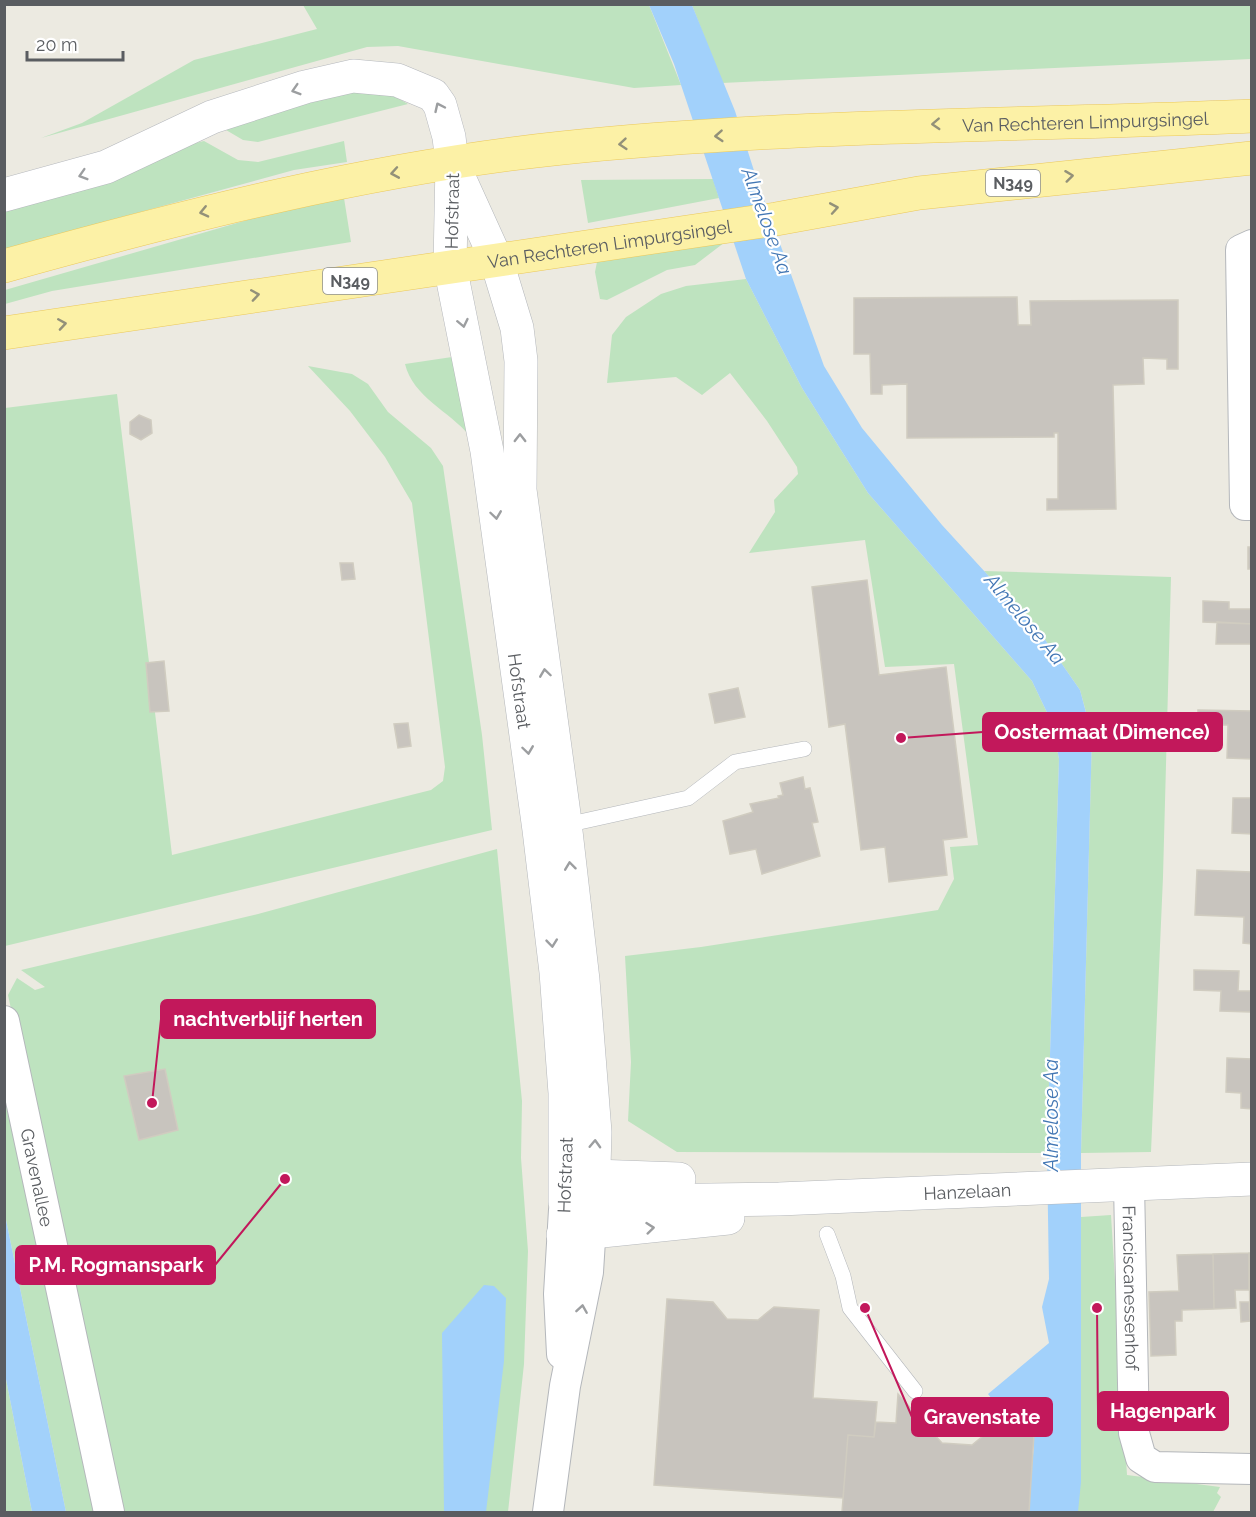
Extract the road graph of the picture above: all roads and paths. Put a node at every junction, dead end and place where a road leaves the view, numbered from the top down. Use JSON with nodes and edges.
{"nodes":[{"id":1,"x":1251,"y":116,"type":"edge"},
{"id":2,"x":1251,"y":158,"type":"edge"},
{"id":3,"x":453,"y":163,"type":"junction"},
{"id":4,"x":4,"y":195,"type":"edge"},
{"id":5,"x":1246,"y":247,"type":"edge"},
{"id":6,"x":496,"y":259,"type":"junction"},
{"id":7,"x":4,"y":266,"type":"edge"},
{"id":8,"x":450,"y":266,"type":"junction"},
{"id":9,"x":4,"y":333,"type":"edge"},
{"id":10,"x":1251,"y":505,"type":"edge"},
{"id":11,"x":804,"y":749,"type":"dead end"},
{"id":12,"x":566,"y":825,"type":"junction"},
{"id":13,"x":4,"y":1021,"type":"edge"},
{"id":14,"x":1251,"y":1179,"type":"edge"},
{"id":15,"x":1129,"y":1184,"type":"junction"},
{"id":16,"x":581,"y":1210,"type":"junction"},
{"id":17,"x":827,"y":1234,"type":"dead end"},
{"id":18,"x":915,"y":1391,"type":"dead end"},
{"id":19,"x":1251,"y":1469,"type":"edge"},
{"id":20,"x":109,"y":1512,"type":"edge"},
{"id":21,"x":548,"y":1512,"type":"edge"}],
"edges":[{"from":1,"to":3,"type":"main road","name":"Van Rechteren Limpurgsingel","one_way":true},
{"from":6,"to":2,"type":"main road","name":"Van Rechteren Limpurgsingel","number":"N349","one_way":true},
{"from":3,"to":4,"type":"street","one_way":true},
{"from":3,"to":6,"type":"street","name":"Hofstraat"},
{"from":3,"to":7,"type":"main road","name":"Van Rechteren Limpurgsingel","one_way":true},
{"from":3,"to":8,"type":"street","name":"Hofstraat"},
{"from":5,"to":10,"type":"street"},
{"from":6,"to":8,"type":"main road","name":"Van Rechteren Limpurgsingel","number":"N349"},
{"from":12,"to":6,"type":"street","name":"Hofstraat","one_way":true},
{"from":9,"to":8,"type":"main road","name":"Van Rechteren Limpurgsingel","number":"N349","one_way":true},
{"from":8,"to":16,"type":"street","name":"Hofstraat","one_way":true},
{"from":11,"to":12,"type":"lane"},
{"from":16,"to":12,"type":"street","name":"Hofstraat","one_way":true},
{"from":13,"to":20,"type":"street","name":"Gravenallee"},
{"from":14,"to":15,"type":"street","name":"Hanzelaan"},
{"from":15,"to":16,"type":"street","name":"Hanzelaan"},
{"from":15,"to":19,"type":"street","name":"Franciscanessenhof"},
{"from":16,"to":21,"type":"street","name":"Hofstraat"},
{"from":17,"to":18,"type":"lane"}]}
